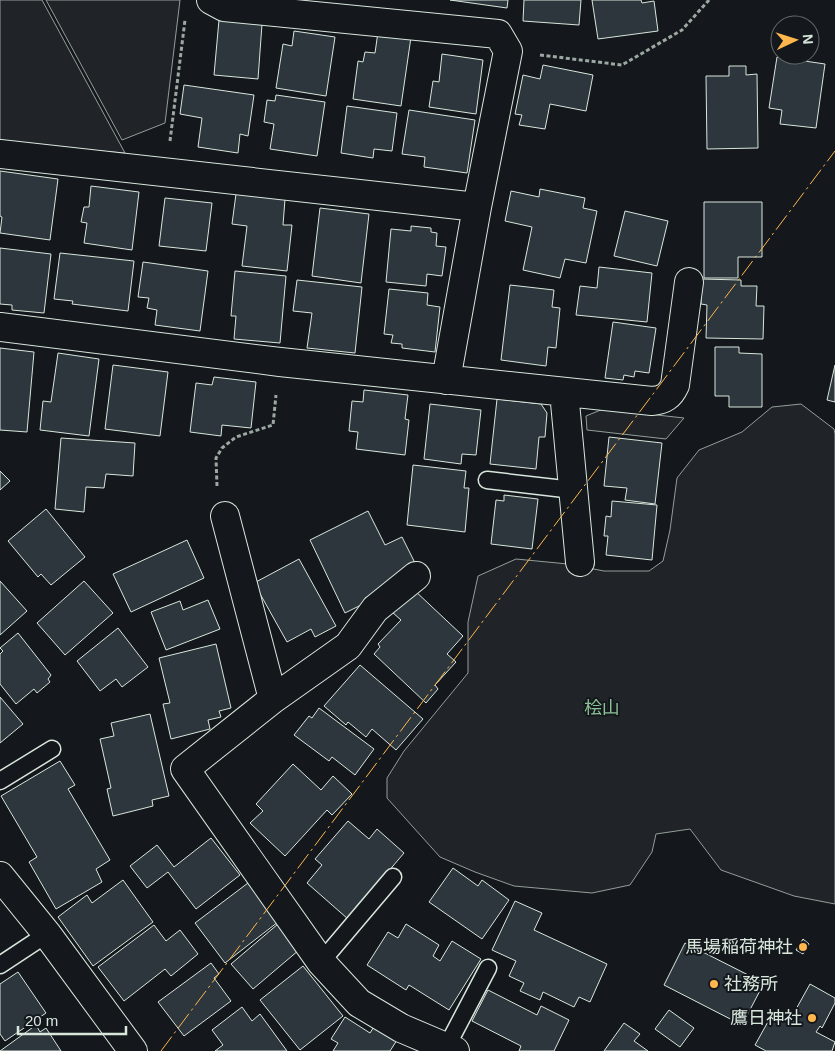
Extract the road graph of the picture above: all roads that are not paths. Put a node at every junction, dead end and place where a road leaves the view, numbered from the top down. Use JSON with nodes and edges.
{"nodes":[{"id":1,"x":211,"y":0,"type":"edge"},
{"id":2,"x":0,"y":154,"type":"edge"},
{"id":3,"x":477,"y":207,"type":"junction"},
{"id":4,"x":690,"y":282,"type":"dead end"},
{"id":5,"x":0,"y":327,"type":"edge"},
{"id":6,"x":446,"y":380,"type":"junction"},
{"id":7,"x":564,"y":392,"type":"junction"},
{"id":8,"x":487,"y":480,"type":"dead end"},
{"id":9,"x":573,"y":490,"type":"junction"},
{"id":10,"x":225,"y":516,"type":"road end"},
{"id":11,"x":580,"y":562,"type":"dead end"},
{"id":12,"x":416,"y":576,"type":"dead end"},
{"id":13,"x":273,"y":699,"type":"junction"},
{"id":14,"x":52,"y":749,"type":"dead end"},
{"id":15,"x":0,"y":781,"type":"edge"},
{"id":16,"x":0,"y":876,"type":"edge"},
{"id":17,"x":393,"y":877,"type":"dead end"},
{"id":18,"x":47,"y":934,"type":"junction"},
{"id":19,"x":321,"y":962,"type":"junction"},
{"id":20,"x":0,"y":965,"type":"edge"},
{"id":21,"x":488,"y":968,"type":"dead end"},
{"id":22,"x":450,"y":1050,"type":"edge"},
{"id":23,"x":133,"y":1051,"type":"edge"}],
"edges":[{"from":1,"to":3,"type":"street"},
{"from":2,"to":3,"type":"street"},
{"from":3,"to":6,"type":"street"},
{"from":4,"to":7,"type":"street"},
{"from":5,"to":6,"type":"street"},
{"from":6,"to":7,"type":"street"},
{"from":7,"to":9,"type":"street"},
{"from":8,"to":9,"type":"lane"},
{"from":9,"to":11,"type":"street"},
{"from":10,"to":13,"type":"street"},
{"from":12,"to":13,"type":"street"},
{"from":13,"to":19,"type":"street"},
{"from":14,"to":15,"type":"lane"},
{"from":16,"to":18,"type":"street"},
{"from":17,"to":19,"type":"lane"},
{"from":18,"to":20,"type":"lane"},
{"from":18,"to":23,"type":"street"},
{"from":19,"to":22,"type":"street"},
{"from":21,"to":22,"type":"lane"}]}
